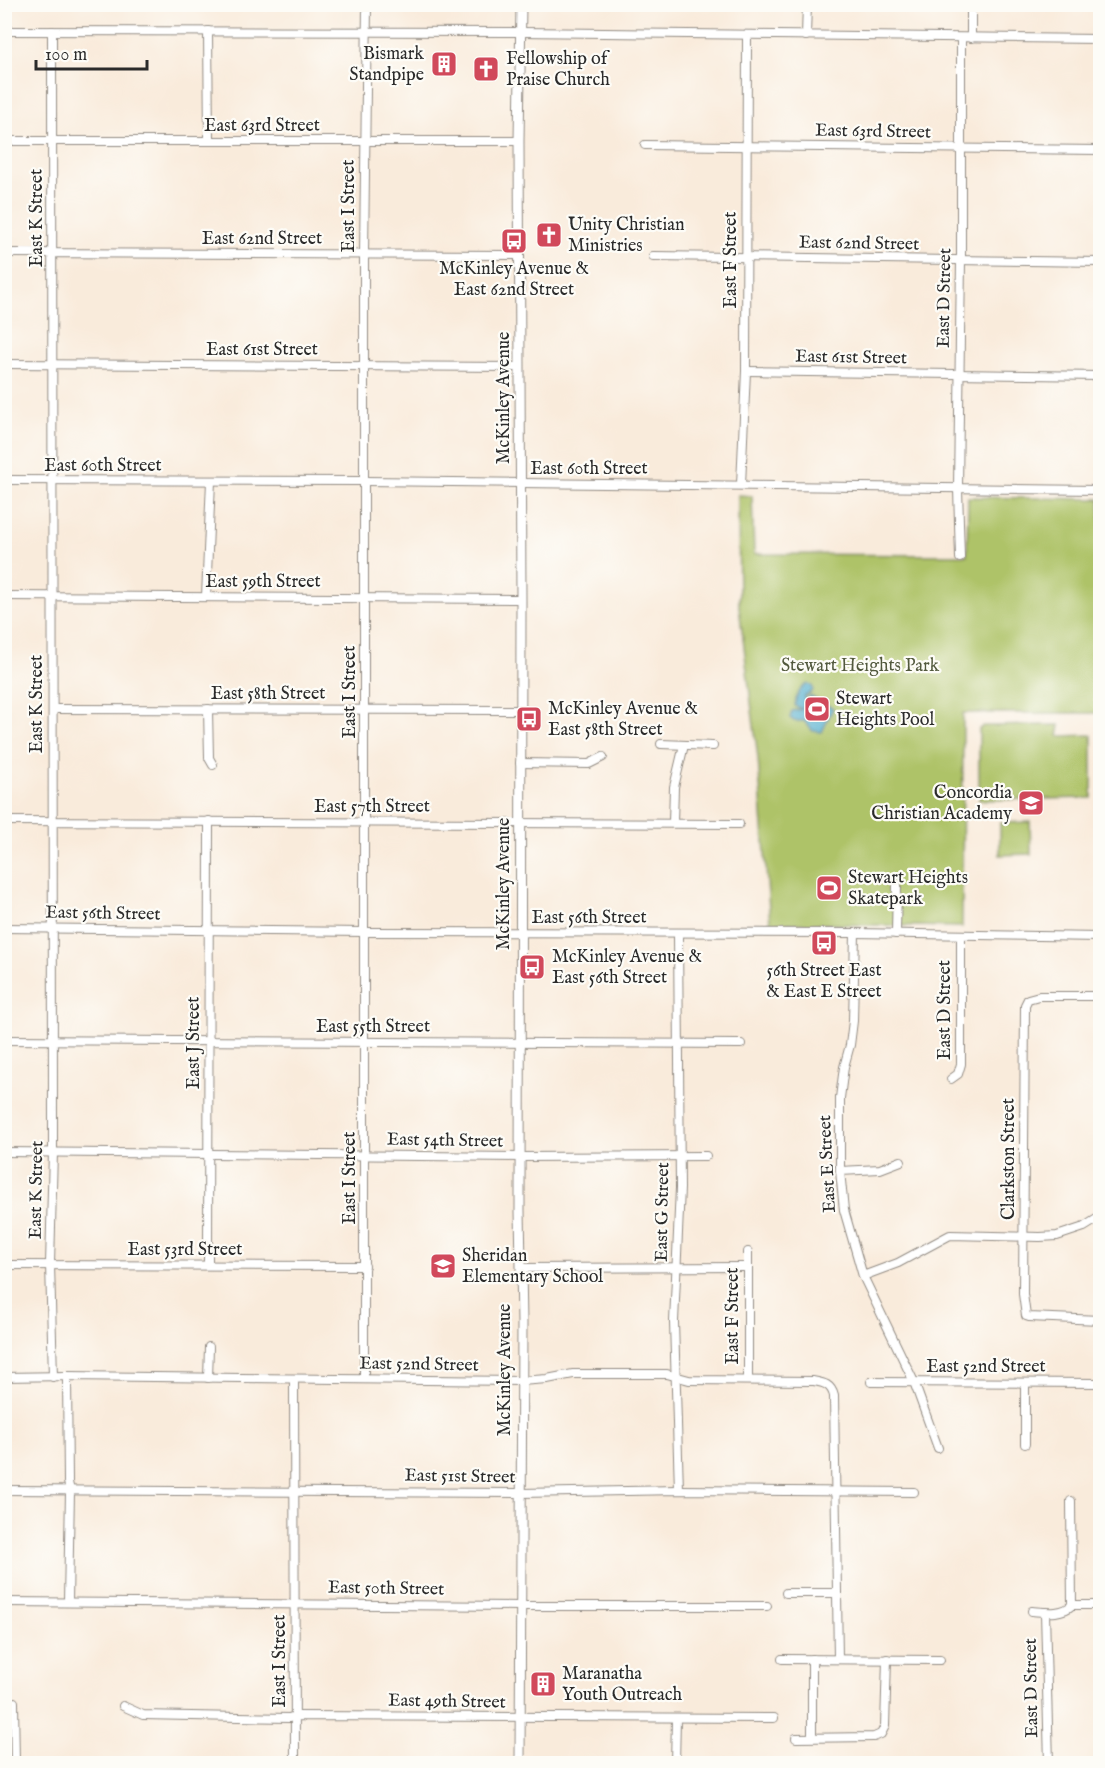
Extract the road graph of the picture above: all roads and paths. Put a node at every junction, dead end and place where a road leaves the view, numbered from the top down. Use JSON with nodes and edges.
{"nodes":[{"id":1,"x":367,"y":4,"type":"edge"},
{"id":2,"x":521,"y":4,"type":"edge"},
{"id":3,"x":807,"y":4,"type":"edge"},
{"id":4,"x":971,"y":4,"type":"edge"},
{"id":5,"x":4,"y":31,"type":"edge"},
{"id":6,"x":52,"y":31,"type":"junction"},
{"id":7,"x":208,"y":32,"type":"junction"},
{"id":8,"x":365,"y":32,"type":"junction"},
{"id":9,"x":521,"y":32,"type":"junction"},
{"id":10,"x":747,"y":35,"type":"junction"},
{"id":11,"x":806,"y":36,"type":"junction"},
{"id":12,"x":961,"y":38,"type":"junction"},
{"id":13,"x":971,"y":38,"type":"junction"},
{"id":14,"x":1101,"y":39,"type":"edge"},
{"id":15,"x":4,"y":141,"type":"edge"},
{"id":16,"x":52,"y":141,"type":"junction"},
{"id":17,"x":208,"y":141,"type":"junction"},
{"id":18,"x":365,"y":141,"type":"junction"},
{"id":19,"x":519,"y":141,"type":"junction"},
{"id":20,"x":645,"y":145,"type":"dead end"},
{"id":21,"x":747,"y":146,"type":"junction"},
{"id":22,"x":961,"y":148,"type":"junction"},
{"id":23,"x":1101,"y":150,"type":"edge"},
{"id":24,"x":4,"y":253,"type":"edge"},
{"id":25,"x":52,"y":253,"type":"junction"},
{"id":26,"x":364,"y":254,"type":"junction"},
{"id":27,"x":520,"y":255,"type":"junction"},
{"id":28,"x":653,"y":256,"type":"dead end"},
{"id":29,"x":745,"y":257,"type":"junction"},
{"id":30,"x":961,"y":260,"type":"junction"},
{"id":31,"x":1101,"y":262,"type":"edge"},
{"id":32,"x":4,"y":364,"type":"edge"},
{"id":33,"x":52,"y":365,"type":"junction"},
{"id":34,"x":365,"y":366,"type":"junction"},
{"id":35,"x":520,"y":367,"type":"junction"},
{"id":36,"x":746,"y":371,"type":"junction"},
{"id":37,"x":958,"y":374,"type":"junction"},
{"id":38,"x":1101,"y":376,"type":"edge"},
{"id":39,"x":4,"y":480,"type":"edge"},
{"id":40,"x":51,"y":481,"type":"junction"},
{"id":41,"x":211,"y":482,"type":"junction"},
{"id":42,"x":365,"y":482,"type":"junction"},
{"id":43,"x":521,"y":483,"type":"junction"},
{"id":44,"x":741,"y":485,"type":"junction"},
{"id":45,"x":958,"y":488,"type":"junction"},
{"id":46,"x":1101,"y":490,"type":"edge"},
{"id":47,"x":960,"y":558,"type":"dead end"},
{"id":48,"x":4,"y":596,"type":"edge"},
{"id":49,"x":52,"y":596,"type":"junction"},
{"id":50,"x":206,"y":597,"type":"junction"},
{"id":51,"x":365,"y":597,"type":"junction"},
{"id":52,"x":521,"y":599,"type":"junction"},
{"id":53,"x":53,"y":709,"type":"junction"},
{"id":54,"x":208,"y":709,"type":"junction"},
{"id":55,"x":364,"y":710,"type":"junction"},
{"id":56,"x":520,"y":711,"type":"junction"},
{"id":57,"x":661,"y":744,"type":"dead end"},
{"id":58,"x":684,"y":745,"type":"junction"},
{"id":59,"x":713,"y":746,"type":"dead end"},
{"id":60,"x":603,"y":757,"type":"dead end"},
{"id":61,"x":520,"y":763,"type":"junction"},
{"id":62,"x":213,"y":765,"type":"dead end"},
{"id":63,"x":4,"y":821,"type":"edge"},
{"id":64,"x":208,"y":821,"type":"junction"},
{"id":65,"x":52,"y":822,"type":"junction"},
{"id":66,"x":365,"y":822,"type":"junction"},
{"id":67,"x":521,"y":822,"type":"junction"},
{"id":68,"x":673,"y":823,"type":"junction"},
{"id":69,"x":739,"y":824,"type":"dead end"},
{"id":70,"x":897,"y":885,"type":"dead end"},
{"id":71,"x":4,"y":928,"type":"edge"},
{"id":72,"x":52,"y":929,"type":"junction"},
{"id":73,"x":209,"y":931,"type":"junction"},
{"id":74,"x":365,"y":932,"type":"junction"},
{"id":75,"x":521,"y":933,"type":"junction"},
{"id":76,"x":678,"y":933,"type":"junction"},
{"id":77,"x":855,"y":933,"type":"junction"},
{"id":78,"x":896,"y":934,"type":"junction"},
{"id":79,"x":961,"y":936,"type":"junction"},
{"id":80,"x":1101,"y":937,"type":"edge"},
{"id":81,"x":1101,"y":996,"type":"edge"},
{"id":82,"x":4,"y":1040,"type":"edge"},
{"id":83,"x":52,"y":1040,"type":"junction"},
{"id":84,"x":208,"y":1041,"type":"junction"},
{"id":85,"x":364,"y":1042,"type":"junction"},
{"id":86,"x":520,"y":1042,"type":"junction"},
{"id":87,"x":678,"y":1044,"type":"junction"},
{"id":88,"x":741,"y":1044,"type":"dead end"},
{"id":89,"x":951,"y":1079,"type":"dead end"},
{"id":90,"x":4,"y":1152,"type":"edge"},
{"id":91,"x":53,"y":1152,"type":"junction"},
{"id":92,"x":208,"y":1153,"type":"junction"},
{"id":93,"x":365,"y":1155,"type":"junction"},
{"id":94,"x":678,"y":1156,"type":"junction"},
{"id":95,"x":706,"y":1156,"type":"dead end"},
{"id":96,"x":520,"y":1157,"type":"junction"},
{"id":97,"x":901,"y":1161,"type":"dead end"},
{"id":98,"x":840,"y":1171,"type":"junction"},
{"id":99,"x":1101,"y":1217,"type":"edge"},
{"id":100,"x":1024,"y":1237,"type":"junction"},
{"id":101,"x":747,"y":1252,"type":"dead end"},
{"id":102,"x":50,"y":1264,"type":"junction"},
{"id":103,"x":4,"y":1265,"type":"edge"},
{"id":104,"x":208,"y":1265,"type":"junction"},
{"id":105,"x":365,"y":1266,"type":"junction"},
{"id":106,"x":677,"y":1267,"type":"junction"},
{"id":107,"x":747,"y":1267,"type":"junction"},
{"id":108,"x":522,"y":1268,"type":"junction"},
{"id":109,"x":863,"y":1276,"type":"junction"},
{"id":110,"x":1101,"y":1320,"type":"edge"},
{"id":111,"x":209,"y":1347,"type":"dead end"},
{"id":112,"x":67,"y":1376,"type":"junction"},
{"id":113,"x":675,"y":1376,"type":"junction"},
{"id":114,"x":4,"y":1377,"type":"edge"},
{"id":115,"x":52,"y":1377,"type":"junction"},
{"id":116,"x":208,"y":1378,"type":"junction"},
{"id":117,"x":294,"y":1379,"type":"junction"},
{"id":118,"x":364,"y":1379,"type":"junction"},
{"id":119,"x":748,"y":1380,"type":"junction"},
{"id":120,"x":521,"y":1381,"type":"junction"},
{"id":121,"x":871,"y":1382,"type":"dead end"},
{"id":122,"x":914,"y":1382,"type":"junction"},
{"id":123,"x":1026,"y":1383,"type":"junction"},
{"id":124,"x":1101,"y":1383,"type":"edge"},
{"id":125,"x":1025,"y":1444,"type":"dead end"},
{"id":126,"x":938,"y":1448,"type":"dead end"},
{"id":127,"x":4,"y":1490,"type":"edge"},
{"id":128,"x":679,"y":1490,"type":"junction"},
{"id":129,"x":70,"y":1491,"type":"junction"},
{"id":130,"x":295,"y":1491,"type":"junction"},
{"id":131,"x":836,"y":1491,"type":"junction"},
{"id":132,"x":914,"y":1492,"type":"dead end"},
{"id":133,"x":521,"y":1493,"type":"junction"},
{"id":134,"x":1071,"y":1501,"type":"dead end"},
{"id":135,"x":786,"y":1593,"type":"dead end"},
{"id":136,"x":837,"y":1593,"type":"junction"},
{"id":137,"x":4,"y":1602,"type":"edge"},
{"id":138,"x":68,"y":1602,"type":"junction"},
{"id":139,"x":295,"y":1603,"type":"junction"},
{"id":140,"x":1071,"y":1605,"type":"junction"},
{"id":141,"x":1101,"y":1605,"type":"edge"},
{"id":142,"x":521,"y":1606,"type":"junction"},
{"id":143,"x":767,"y":1606,"type":"dead end"},
{"id":144,"x":1032,"y":1611,"type":"dead end"},
{"id":145,"x":1045,"y":1612,"type":"junction"},
{"id":146,"x":782,"y":1659,"type":"dead end"},
{"id":147,"x":812,"y":1659,"type":"junction"},
{"id":148,"x":838,"y":1659,"type":"junction"},
{"id":149,"x":887,"y":1659,"type":"junction"},
{"id":150,"x":940,"y":1660,"type":"dead end"},
{"id":151,"x":14,"y":1702,"type":"dead end"},
{"id":152,"x":123,"y":1706,"type":"dead end"},
{"id":153,"x":295,"y":1716,"type":"junction"},
{"id":154,"x":521,"y":1718,"type":"junction"},
{"id":155,"x":676,"y":1718,"type":"junction"},
{"id":156,"x":774,"y":1718,"type":"dead end"},
{"id":157,"x":796,"y":1737,"type":"dead end"},
{"id":158,"x":812,"y":1737,"type":"junction"},
{"id":159,"x":15,"y":1764,"type":"edge"},
{"id":160,"x":296,"y":1764,"type":"edge"},
{"id":161,"x":520,"y":1764,"type":"edge"},
{"id":162,"x":675,"y":1764,"type":"edge"},
{"id":163,"x":1049,"y":1764,"type":"edge"}],
"edges":[{"from":1,"to":8,"type":"street","name":"East I Street"},
{"from":2,"to":9,"type":"main road","name":"McKinley Avenue"},
{"from":3,"to":11,"type":"street"},
{"from":4,"to":13,"type":"street"},
{"from":5,"to":6,"type":"street"},
{"from":6,"to":7,"type":"street"},
{"from":6,"to":16,"type":"street","name":"East K Street"},
{"from":7,"to":8,"type":"street"},
{"from":7,"to":17,"type":"street"},
{"from":8,"to":9,"type":"street"},
{"from":8,"to":18,"type":"street","name":"East I Street"},
{"from":9,"to":10,"type":"street"},
{"from":9,"to":19,"type":"main road","name":"McKinley Avenue"},
{"from":10,"to":11,"type":"street"},
{"from":10,"to":21,"type":"street","name":"East F Street"},
{"from":11,"to":12,"type":"street"},
{"from":12,"to":13,"type":"street"},
{"from":12,"to":22,"type":"street","name":"East D Street"},
{"from":13,"to":14,"type":"street"},
{"from":15,"to":16,"type":"street","name":"East 63rd Street"},
{"from":16,"to":17,"type":"street","name":"East 63rd Street"},
{"from":16,"to":25,"type":"street","name":"East K Street"},
{"from":17,"to":18,"type":"street","name":"East 63rd Street"},
{"from":18,"to":19,"type":"street","name":"East 63rd Street"},
{"from":18,"to":26,"type":"street","name":"East I Street"},
{"from":19,"to":27,"type":"main road","name":"McKinley Avenue"},
{"from":20,"to":21,"type":"street","name":"East 63rd Street"},
{"from":21,"to":22,"type":"street","name":"East 63rd Street"},
{"from":21,"to":29,"type":"street","name":"East F Street"},
{"from":22,"to":23,"type":"street","name":"East 63rd Street"},
{"from":22,"to":30,"type":"street","name":"East D Street"},
{"from":24,"to":25,"type":"street","name":"East 62nd Street"},
{"from":25,"to":26,"type":"street","name":"East 62nd Street"},
{"from":25,"to":33,"type":"street","name":"East K Street"},
{"from":26,"to":27,"type":"street","name":"East 62nd Street"},
{"from":26,"to":34,"type":"street","name":"East I Street"},
{"from":27,"to":35,"type":"main road","name":"McKinley Avenue"},
{"from":28,"to":29,"type":"street","name":"East 62nd Street"},
{"from":29,"to":30,"type":"street","name":"East 62nd Street"},
{"from":29,"to":36,"type":"street","name":"East F Street"},
{"from":30,"to":31,"type":"street","name":"East 62nd Street"},
{"from":30,"to":37,"type":"street","name":"East D Street"},
{"from":32,"to":33,"type":"street","name":"East 61st Street"},
{"from":33,"to":34,"type":"street","name":"East 61st Street"},
{"from":33,"to":40,"type":"street","name":"East K Street"},
{"from":34,"to":35,"type":"street","name":"East 61st Street"},
{"from":34,"to":42,"type":"street","name":"East I Street"},
{"from":35,"to":43,"type":"main road","name":"McKinley Avenue"},
{"from":36,"to":37,"type":"street","name":"East 61st Street"},
{"from":36,"to":44,"type":"street","name":"East F Street"},
{"from":37,"to":38,"type":"street","name":"East 61st Street"},
{"from":37,"to":45,"type":"street","name":"East D Street"},
{"from":39,"to":40,"type":"street","name":"East 60th Street"},
{"from":40,"to":41,"type":"street","name":"East 60th Street"},
{"from":40,"to":49,"type":"street","name":"East K Street"},
{"from":41,"to":42,"type":"street","name":"East 60th Street"},
{"from":41,"to":50,"type":"street"},
{"from":42,"to":43,"type":"street","name":"East 60th Street"},
{"from":42,"to":51,"type":"street","name":"East I Street"},
{"from":43,"to":44,"type":"street","name":"East 60th Street"},
{"from":43,"to":52,"type":"main road","name":"McKinley Avenue"},
{"from":44,"to":45,"type":"street","name":"East 60th Street"},
{"from":45,"to":46,"type":"street","name":"East 60th Street"},
{"from":45,"to":47,"type":"street","name":"East D Street"},
{"from":48,"to":49,"type":"street","name":"East 59th Street"},
{"from":49,"to":50,"type":"street","name":"East 59th Street"},
{"from":49,"to":53,"type":"street","name":"East K Street"},
{"from":50,"to":51,"type":"street","name":"East 59th Street"},
{"from":51,"to":52,"type":"street","name":"East 59th Street"},
{"from":51,"to":55,"type":"street","name":"East I Street"},
{"from":52,"to":56,"type":"main road","name":"McKinley Avenue"},
{"from":53,"to":54,"type":"street","name":"East 58th Street"},
{"from":53,"to":65,"type":"street","name":"East K Street"},
{"from":54,"to":55,"type":"street","name":"East 58th Street"},
{"from":54,"to":62,"type":"street"},
{"from":55,"to":56,"type":"street","name":"East 58th Street"},
{"from":55,"to":66,"type":"street","name":"East I Street"},
{"from":56,"to":61,"type":"main road","name":"McKinley Avenue"},
{"from":57,"to":58,"type":"street"},
{"from":58,"to":59,"type":"street"},
{"from":58,"to":68,"type":"street"},
{"from":60,"to":61,"type":"street"},
{"from":61,"to":67,"type":"main road","name":"McKinley Avenue"},
{"from":63,"to":65,"type":"street","name":"East 57th Street"},
{"from":64,"to":65,"type":"street","name":"East 57th Street"},
{"from":64,"to":66,"type":"street","name":"East 57th Street"},
{"from":64,"to":73,"type":"street","name":"East J Street"},
{"from":65,"to":72,"type":"street","name":"East K Street"},
{"from":66,"to":67,"type":"street","name":"East 57th Street"},
{"from":66,"to":74,"type":"street","name":"East I Street"},
{"from":67,"to":68,"type":"street","name":"East 57th Street"},
{"from":67,"to":75,"type":"main road","name":"McKinley Avenue"},
{"from":68,"to":69,"type":"street","name":"East 57th Street"},
{"from":70,"to":78,"type":"street"},
{"from":71,"to":72,"type":"street","name":"East 56th Street"},
{"from":72,"to":73,"type":"street","name":"East 56th Street"},
{"from":72,"to":83,"type":"street","name":"East K Street"},
{"from":73,"to":74,"type":"street","name":"East 56th Street"},
{"from":73,"to":84,"type":"street","name":"East J Street"},
{"from":74,"to":75,"type":"street","name":"East 56th Street"},
{"from":74,"to":85,"type":"street","name":"East I Street"},
{"from":75,"to":76,"type":"street","name":"East 56th Street"},
{"from":75,"to":86,"type":"main road","name":"McKinley Avenue"},
{"from":76,"to":77,"type":"street","name":"East 56th Street"},
{"from":76,"to":87,"type":"street","name":"East G Street"},
{"from":77,"to":78,"type":"street","name":"East 56th Street"},
{"from":77,"to":98,"type":"street","name":"East E Street"},
{"from":78,"to":79,"type":"street","name":"East 56th Street"},
{"from":79,"to":80,"type":"street","name":"East 56th Street"},
{"from":79,"to":89,"type":"street","name":"East D Street"},
{"from":81,"to":100,"type":"street","name":"Clarkston Street"},
{"from":82,"to":83,"type":"street","name":"East 55th Street"},
{"from":83,"to":84,"type":"street","name":"East 55th Street"},
{"from":83,"to":91,"type":"street","name":"East K Street"},
{"from":84,"to":85,"type":"street","name":"East 55th Street"},
{"from":84,"to":92,"type":"street","name":"East J Street"},
{"from":85,"to":86,"type":"street","name":"East 55th Street"},
{"from":85,"to":93,"type":"street","name":"East I Street"},
{"from":86,"to":87,"type":"street","name":"East 55th Street"},
{"from":86,"to":96,"type":"main road","name":"McKinley Avenue"},
{"from":87,"to":88,"type":"street","name":"East 55th Street"},
{"from":87,"to":94,"type":"street","name":"East G Street"},
{"from":90,"to":91,"type":"street","name":"East 54th Street"},
{"from":91,"to":92,"type":"street","name":"East 54th Street"},
{"from":91,"to":102,"type":"street","name":"East K Street"},
{"from":92,"to":93,"type":"street","name":"East 54th Street"},
{"from":92,"to":104,"type":"street","name":"East J Street"},
{"from":93,"to":96,"type":"street","name":"East 54th Street"},
{"from":93,"to":105,"type":"street","name":"East I Street"},
{"from":94,"to":95,"type":"street","name":"East 54th Street"},
{"from":94,"to":96,"type":"street","name":"East 54th Street"},
{"from":94,"to":106,"type":"street","name":"East G Street"},
{"from":96,"to":108,"type":"main road","name":"McKinley Avenue"},
{"from":97,"to":98,"type":"street"},
{"from":98,"to":109,"type":"street","name":"East E Street"},
{"from":99,"to":100,"type":"street"},
{"from":100,"to":109,"type":"street"},
{"from":100,"to":110,"type":"street","name":"Clarkston Street"},
{"from":101,"to":107,"type":"street","name":"East F Street"},
{"from":102,"to":103,"type":"street","name":"East 53rd Street"},
{"from":102,"to":104,"type":"street","name":"East 53rd Street"},
{"from":102,"to":115,"type":"street","name":"East K Street"},
{"from":104,"to":105,"type":"street","name":"East 53rd Street"},
{"from":105,"to":118,"type":"street","name":"East I Street"},
{"from":106,"to":107,"type":"street"},
{"from":106,"to":108,"type":"street"},
{"from":106,"to":113,"type":"street","name":"East G Street"},
{"from":107,"to":119,"type":"street","name":"East F Street"},
{"from":108,"to":120,"type":"main road","name":"McKinley Avenue"},
{"from":109,"to":122,"type":"street","name":"East E Street"},
{"from":111,"to":116,"type":"street"},
{"from":112,"to":115,"type":"street","name":"East 52nd Street"},
{"from":112,"to":116,"type":"street","name":"East 52nd Street"},
{"from":112,"to":129,"type":"street"},
{"from":113,"to":119,"type":"street","name":"East 52nd Street"},
{"from":113,"to":120,"type":"street","name":"East 52nd Street"},
{"from":113,"to":128,"type":"street","name":"East G Street"},
{"from":114,"to":115,"type":"street","name":"East 52nd Street"},
{"from":116,"to":117,"type":"street","name":"East 52nd Street"},
{"from":117,"to":118,"type":"street","name":"East 52nd Street"},
{"from":117,"to":130,"type":"street","name":"East I Street"},
{"from":118,"to":120,"type":"street","name":"East 52nd Street"},
{"from":119,"to":131,"type":"street","name":"East 52nd Street"},
{"from":120,"to":133,"type":"main road","name":"McKinley Avenue"},
{"from":121,"to":122,"type":"street","name":"East 52nd Street"},
{"from":122,"to":123,"type":"street","name":"East 52nd Street"},
{"from":122,"to":126,"type":"street","name":"East E Street"},
{"from":123,"to":124,"type":"street","name":"East 52nd Street"},
{"from":123,"to":125,"type":"street"},
{"from":127,"to":129,"type":"street","name":"East 51st Street"},
{"from":128,"to":131,"type":"street","name":"East 51st Street"},
{"from":128,"to":133,"type":"street","name":"East 51st Street"},
{"from":129,"to":130,"type":"street","name":"East 51st Street"},
{"from":129,"to":138,"type":"street"},
{"from":130,"to":133,"type":"street","name":"East 51st Street"},
{"from":130,"to":139,"type":"street","name":"East I Street"},
{"from":131,"to":132,"type":"street","name":"East 51st Street"},
{"from":131,"to":136,"type":"street"},
{"from":133,"to":142,"type":"main road","name":"McKinley Avenue"},
{"from":134,"to":140,"type":"street"},
{"from":135,"to":136,"type":"street"},
{"from":136,"to":148,"type":"street"},
{"from":137,"to":138,"type":"street","name":"East 50th Street"},
{"from":138,"to":139,"type":"street","name":"East 50th Street"},
{"from":139,"to":142,"type":"street","name":"East 50th Street"},
{"from":139,"to":153,"type":"street","name":"East I Street"},
{"from":140,"to":141,"type":"street"},
{"from":140,"to":145,"type":"street"},
{"from":142,"to":143,"type":"street","name":"East 50th Street"},
{"from":142,"to":154,"type":"main road","name":"McKinley Avenue"},
{"from":144,"to":145,"type":"street"},
{"from":145,"to":163,"type":"street","name":"East D Street"},
{"from":146,"to":147,"type":"street"},
{"from":147,"to":148,"type":"street"},
{"from":147,"to":158,"type":"street"},
{"from":148,"to":149,"type":"street"},
{"from":149,"to":150,"type":"street"},
{"from":149,"to":158,"type":"street"},
{"from":151,"to":159,"type":"street"},
{"from":152,"to":153,"type":"street","name":"East 49th Street"},
{"from":153,"to":154,"type":"street","name":"East 49th Street"},
{"from":153,"to":160,"type":"street","name":"East I Street"},
{"from":154,"to":155,"type":"street","name":"East 49th Street"},
{"from":154,"to":161,"type":"main road","name":"McKinley Avenue"},
{"from":155,"to":156,"type":"street","name":"East 49th Street"},
{"from":155,"to":162,"type":"street"},
{"from":157,"to":158,"type":"street"}]}
